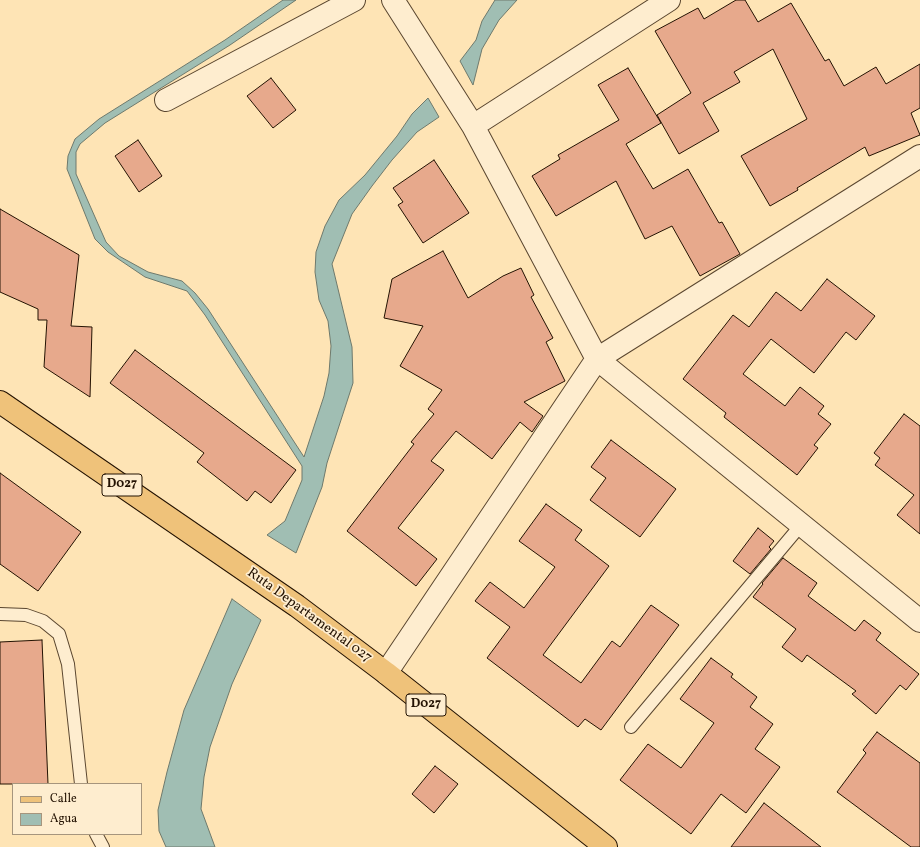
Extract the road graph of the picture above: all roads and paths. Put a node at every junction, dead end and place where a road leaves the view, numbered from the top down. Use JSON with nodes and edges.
{"nodes":[{"id":1,"x":354,"y":0,"type":"edge"},
{"id":2,"x":393,"y":0,"type":"edge"},
{"id":3,"x":669,"y":0,"type":"edge"},
{"id":4,"x":166,"y":100,"type":"dead end"},
{"id":5,"x":473,"y":126,"type":"junction"},
{"id":6,"x":920,"y":156,"type":"edge"},
{"id":7,"x":597,"y":359,"type":"junction"},
{"id":8,"x":0,"y":402,"type":"edge"},
{"id":9,"x":802,"y":524,"type":"junction"},
{"id":10,"x":0,"y":614,"type":"edge"},
{"id":11,"x":920,"y":621,"type":"edge"},
{"id":12,"x":386,"y":673,"type":"junction"},
{"id":13,"x":630,"y":727,"type":"dead end"},
{"id":14,"x":81,"y":783,"type":"edge"},
{"id":15,"x":97,"y":835,"type":"edge"},
{"id":16,"x":103,"y":847,"type":"edge"},
{"id":17,"x":606,"y":847,"type":"edge"}],
"edges":[{"from":1,"to":4,"type":"street"},
{"from":2,"to":5,"type":"street"},
{"from":3,"to":5,"type":"street"},
{"from":5,"to":7,"type":"street"},
{"from":6,"to":7,"type":"street"},
{"from":7,"to":9,"type":"street"},
{"from":7,"to":12,"type":"street"},
{"from":8,"to":12,"type":"main road","name":"Ruta Departamental 027","number":"D027"},
{"from":9,"to":11,"type":"street"},
{"from":9,"to":13,"type":"lane"},
{"from":10,"to":14,"type":"lane"},
{"from":12,"to":17,"type":"main road","name":"Ruta Departamental 027","number":"D027"},
{"from":15,"to":16,"type":"lane"}]}
